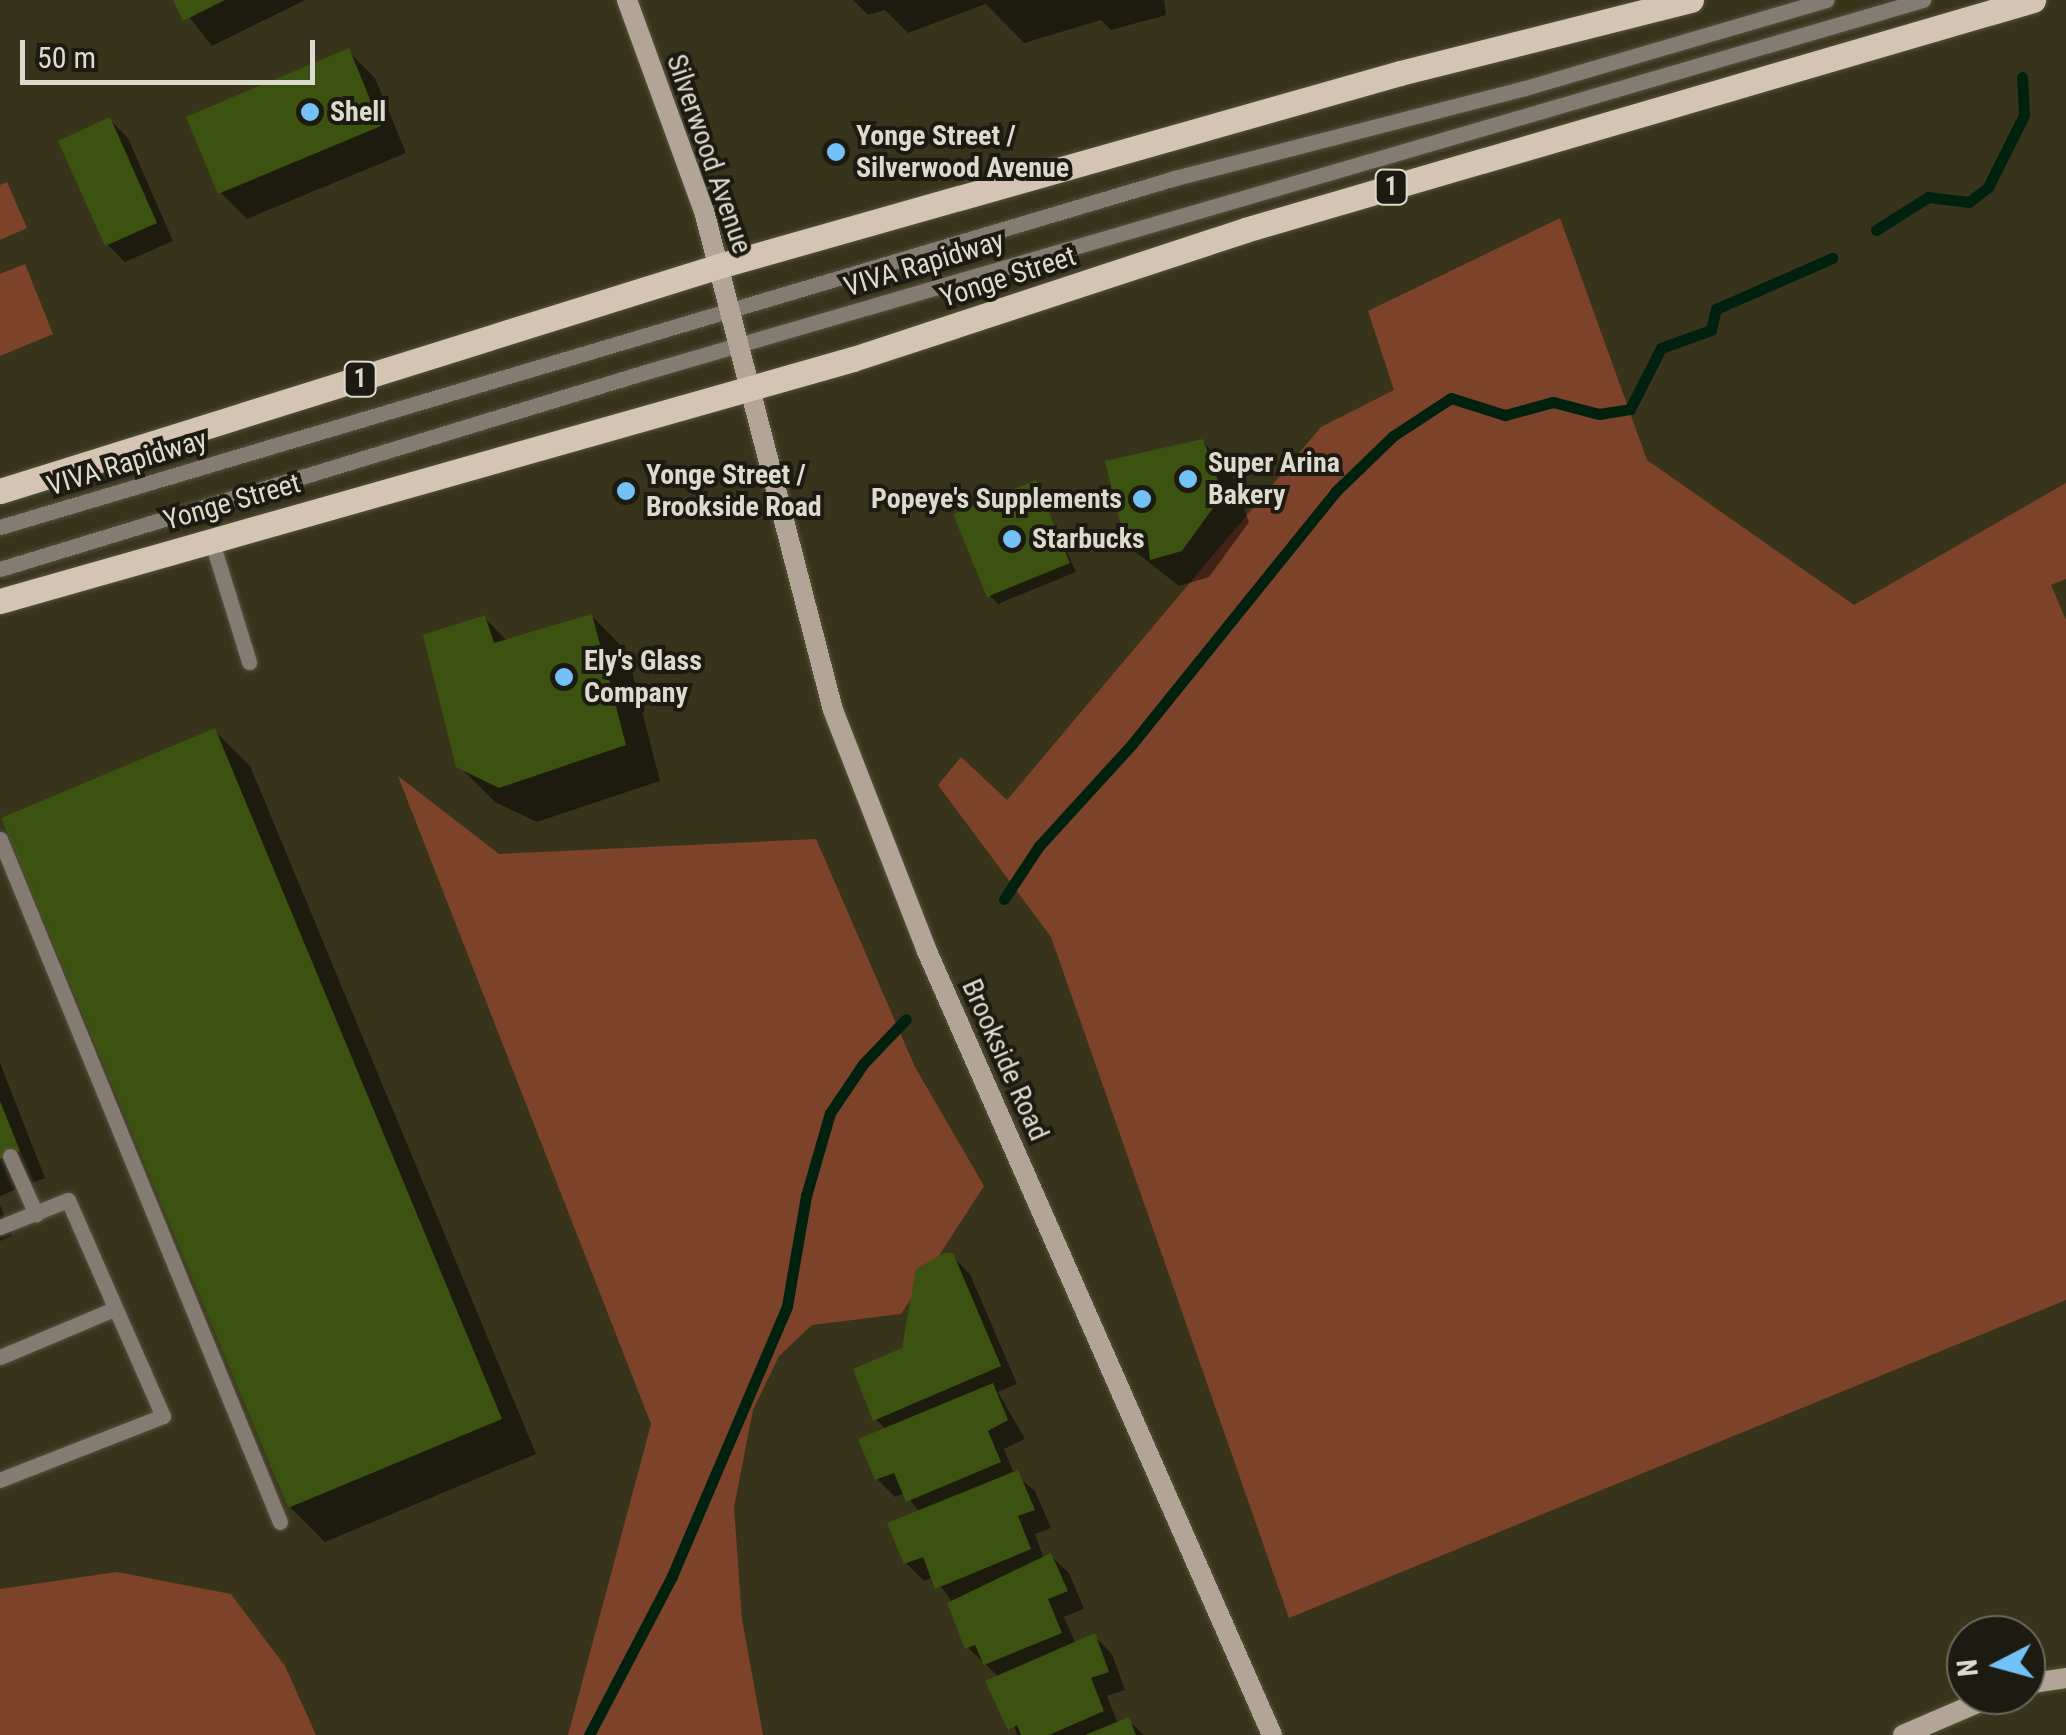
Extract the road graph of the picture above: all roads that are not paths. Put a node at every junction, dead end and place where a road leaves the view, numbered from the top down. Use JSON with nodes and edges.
{"nodes":[{"id":1,"x":627,"y":0,"type":"edge"},
{"id":2,"x":1690,"y":0,"type":"edge"},
{"id":3,"x":1826,"y":0,"type":"edge"},
{"id":4,"x":1922,"y":0,"type":"edge"},
{"id":5,"x":2033,"y":0,"type":"edge"},
{"id":6,"x":719,"y":266,"type":"junction"},
{"id":7,"x":729,"y":312,"type":"junction"},
{"id":8,"x":739,"y":346,"type":"junction"},
{"id":9,"x":752,"y":384,"type":"junction"},
{"id":10,"x":0,"y":491,"type":"edge"},
{"id":11,"x":0,"y":528,"type":"edge"},
{"id":12,"x":212,"y":539,"type":"junction"},
{"id":13,"x":0,"y":569,"type":"edge"},
{"id":14,"x":0,"y":601,"type":"edge"},
{"id":15,"x":249,"y":662,"type":"dead end"},
{"id":16,"x":0,"y":839,"type":"edge"},
{"id":17,"x":10,"y":1156,"type":"dead end"},
{"id":18,"x":36,"y":1214,"type":"junction"},
{"id":19,"x":0,"y":1227,"type":"edge"},
{"id":20,"x":114,"y":1309,"type":"junction"},
{"id":21,"x":0,"y":1357,"type":"edge"},
{"id":22,"x":0,"y":1480,"type":"edge"},
{"id":23,"x":280,"y":1522,"type":"dead end"},
{"id":24,"x":1950,"y":1715,"type":"edge"},
{"id":25,"x":1272,"y":1735,"type":"edge"},
{"id":26,"x":1904,"y":1735,"type":"edge"}],
"edges":[{"from":1,"to":6,"type":"street","name":"Silverwood Avenue"},
{"from":2,"to":6,"type":"main road","number":"1"},
{"from":3,"to":7,"type":"lane","name":"VIVA Rapidway"},
{"from":4,"to":8,"type":"lane","name":"VIVA Rapidway"},
{"from":5,"to":9,"type":"main road","name":"Yonge Street","number":"1"},
{"from":6,"to":7,"type":"street","name":"Silverwood Avenue"},
{"from":6,"to":10,"type":"main road","number":"1"},
{"from":7,"to":8,"type":"street","name":"Silverwood Avenue"},
{"from":7,"to":11,"type":"lane","name":"VIVA Rapidway"},
{"from":8,"to":9,"type":"street","name":"Silverwood Avenue"},
{"from":8,"to":13,"type":"lane","name":"VIVA Rapidway"},
{"from":9,"to":12,"type":"main road","name":"Yonge Street","number":"1"},
{"from":9,"to":25,"type":"street","name":"Brookside Road"},
{"from":12,"to":14,"type":"main road","name":"Yonge Street","number":"1"},
{"from":12,"to":15,"type":"lane"},
{"from":16,"to":23,"type":"lane"},
{"from":17,"to":18,"type":"lane"},
{"from":18,"to":19,"type":"lane"},
{"from":18,"to":20,"type":"lane"},
{"from":20,"to":21,"type":"lane"},
{"from":20,"to":22,"type":"lane"},
{"from":24,"to":26,"type":"street"}]}
